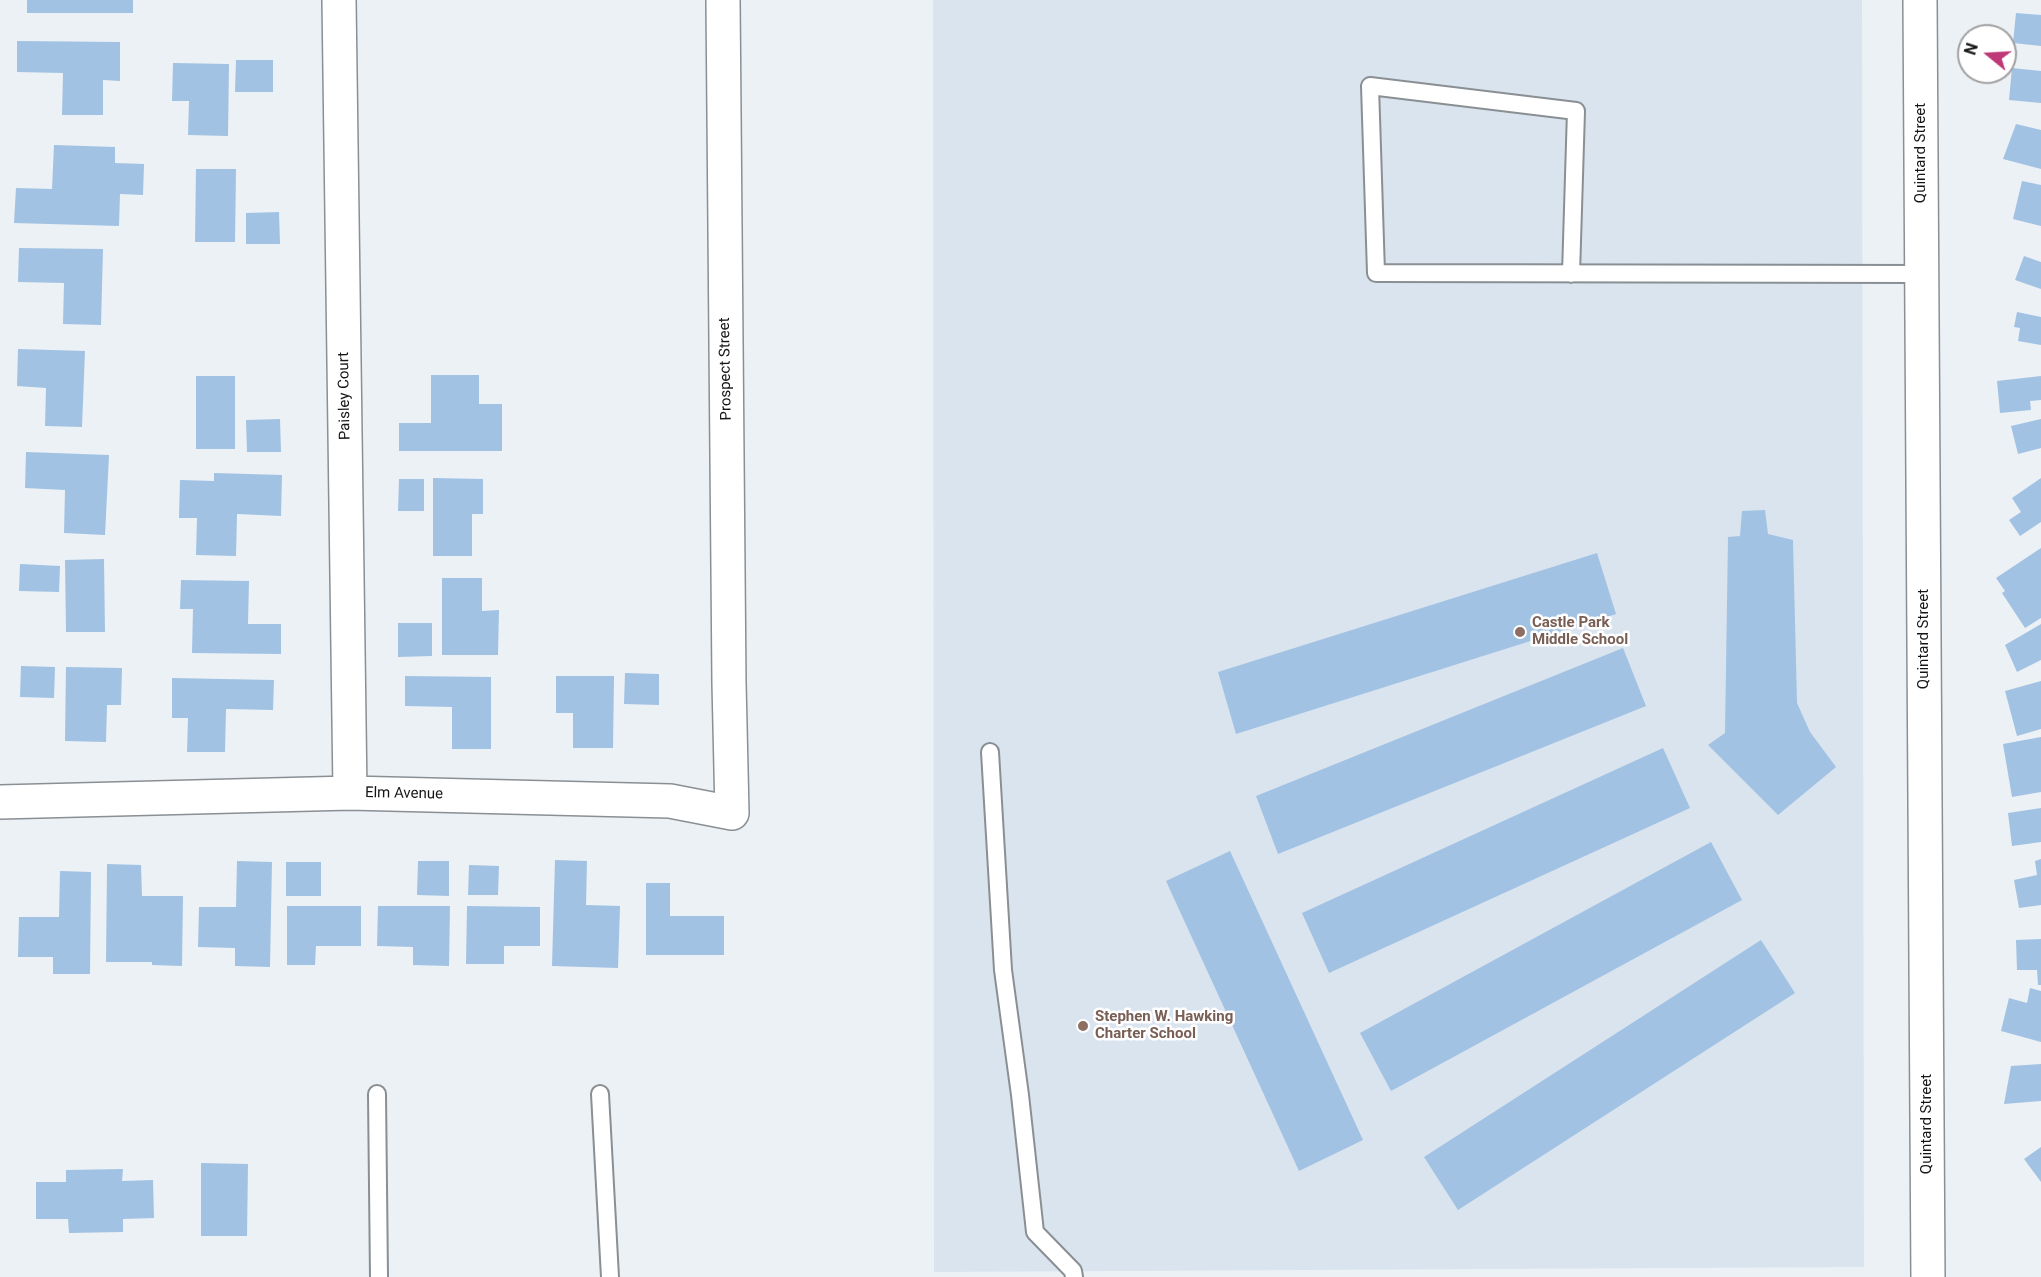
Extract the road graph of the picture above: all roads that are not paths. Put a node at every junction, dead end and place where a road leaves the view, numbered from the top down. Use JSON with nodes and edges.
{"nodes":[{"id":1,"x":339,"y":0,"type":"edge"},
{"id":2,"x":723,"y":0,"type":"edge"},
{"id":3,"x":1920,"y":0,"type":"edge"},
{"id":4,"x":1571,"y":274,"type":"junction"},
{"id":5,"x":1921,"y":274,"type":"junction"},
{"id":6,"x":729,"y":738,"type":"joint"},
{"id":7,"x":990,"y":752,"type":"dead end"},
{"id":8,"x":350,"y":793,"type":"junction"},
{"id":9,"x":0,"y":802,"type":"edge"},
{"id":10,"x":377,"y":1094,"type":"dead end"},
{"id":11,"x":600,"y":1094,"type":"dead end"},
{"id":12,"x":379,"y":1277,"type":"edge"},
{"id":13,"x":610,"y":1277,"type":"edge"},
{"id":14,"x":1074,"y":1277,"type":"edge"},
{"id":15,"x":1928,"y":1277,"type":"edge"}],
"edges":[{"from":1,"to":8,"type":"street","name":"Paisley Court"},
{"from":2,"to":6,"type":"street","name":"Prospect Street"},
{"from":3,"to":5,"type":"street","name":"Quintard Street"},
{"from":4,"to":4,"type":"lane"},
{"from":4,"to":5,"type":"lane"},
{"from":5,"to":15,"type":"street","name":"Quintard Street"},
{"from":6,"to":8,"type":"street","name":"Elm Avenue"},
{"from":7,"to":14,"type":"lane"},
{"from":8,"to":9,"type":"street","name":"Elm Avenue"},
{"from":10,"to":12,"type":"lane"},
{"from":11,"to":13,"type":"lane"}]}
